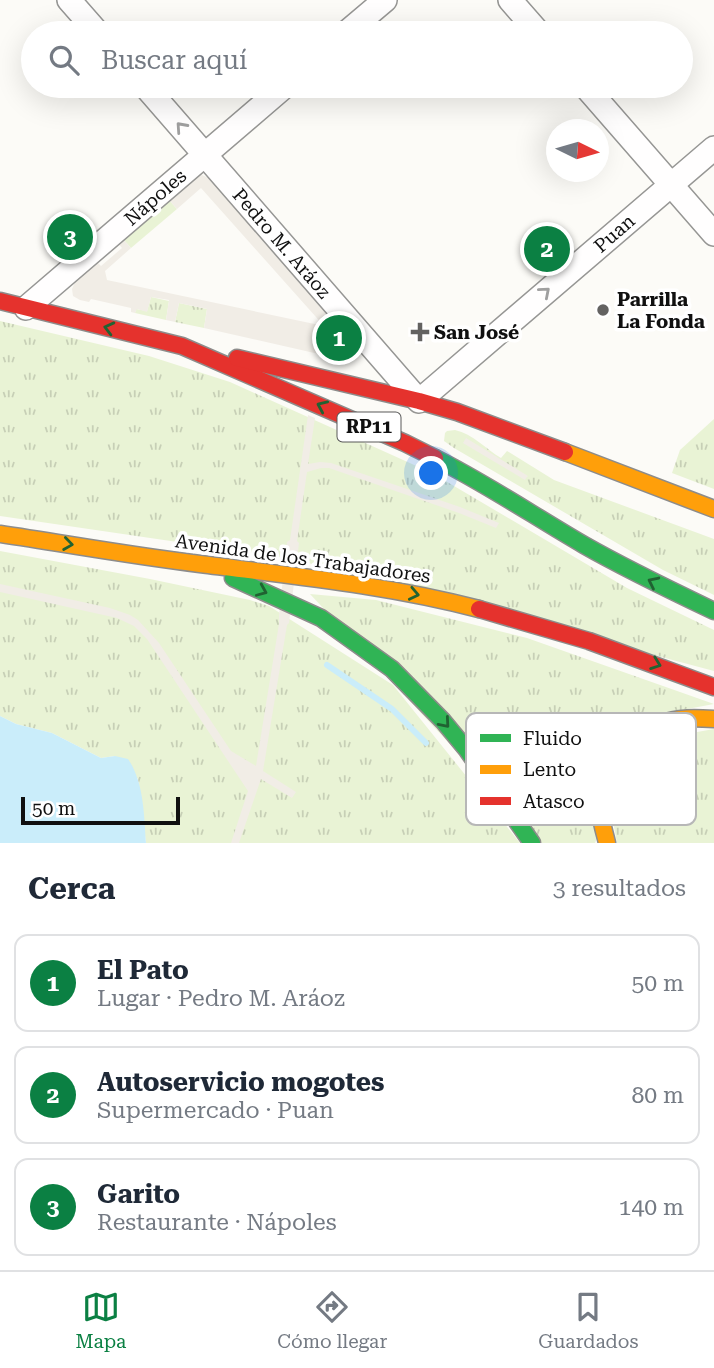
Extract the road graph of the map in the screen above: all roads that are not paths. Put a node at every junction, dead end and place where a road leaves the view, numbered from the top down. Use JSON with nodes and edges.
{"nodes":[{"id":1,"x":69,"y":0,"type":"edge"},
{"id":2,"x":385,"y":0,"type":"edge"},
{"id":3,"x":510,"y":0,"type":"edge"},
{"id":4,"x":87,"y":21,"type":"edge"},
{"id":5,"x":360,"y":21,"type":"edge"},
{"id":6,"x":528,"y":21,"type":"edge"},
{"id":7,"x":156,"y":98,"type":"edge"},
{"id":8,"x":271,"y":98,"type":"edge"},
{"id":9,"x":596,"y":98,"type":"edge"},
{"id":10,"x":714,"y":148,"type":"edge"},
{"id":11,"x":205,"y":154,"type":"junction"},
{"id":12,"x":671,"y":184,"type":"junction"},
{"id":13,"x":714,"y":234,"type":"edge"},
{"id":14,"x":0,"y":301,"type":"edge"},
{"id":15,"x":26,"y":308,"type":"junction"},
{"id":16,"x":183,"y":346,"type":"junction"},
{"id":17,"x":419,"y":401,"type":"junction"},
{"id":18,"x":714,"y":509,"type":"edge"},
{"id":19,"x":0,"y":534,"type":"edge"},
{"id":20,"x":200,"y":564,"type":"junction"},
{"id":21,"x":714,"y":611,"type":"edge"},
{"id":22,"x":714,"y":687,"type":"edge"},
{"id":23,"x":696,"y":718,"type":"edge"},
{"id":24,"x":714,"y":719,"type":"edge"},
{"id":25,"x":466,"y":749,"type":"edge"},
{"id":26,"x":519,"y":825,"type":"edge"},
{"id":27,"x":602,"y":825,"type":"edge"},
{"id":28,"x":532,"y":843,"type":"edge"},
{"id":29,"x":607,"y":843,"type":"edge"}],
"edges":[{"from":1,"to":4,"type":"street"},
{"from":2,"to":5,"type":"street"},
{"from":3,"to":6,"type":"street"},
{"from":11,"to":7,"type":"street","name":"Pedro M. Aráoz","one_way":true},
{"from":8,"to":11,"type":"street","name":"Nápoles"},
{"from":9,"to":12,"type":"street"},
{"from":10,"to":12,"type":"street","name":"Puan"},
{"from":11,"to":15,"type":"street","name":"Nápoles"},
{"from":11,"to":17,"type":"street","name":"Pedro M. Aráoz"},
{"from":12,"to":13,"type":"street"},
{"from":17,"to":12,"type":"street","name":"Puan","one_way":true},
{"from":14,"to":15,"type":"main road","number":"RP11"},
{"from":16,"to":15,"type":"main road","number":"RP11","one_way":true},
{"from":16,"to":17,"type":"main road"},
{"from":21,"to":16,"type":"main road","number":"RP11","one_way":true},
{"from":17,"to":18,"type":"main road"},
{"from":19,"to":20,"type":"main road","name":"Avenida de los Trabajadores","one_way":true},
{"from":20,"to":22,"type":"main road","name":"Avenida de los Trabajadores","one_way":true},
{"from":20,"to":25,"type":"main road","one_way":true},
{"from":23,"to":24,"type":"main road"},
{"from":26,"to":28,"type":"main road","one_way":true},
{"from":27,"to":29,"type":"main road"}]}
